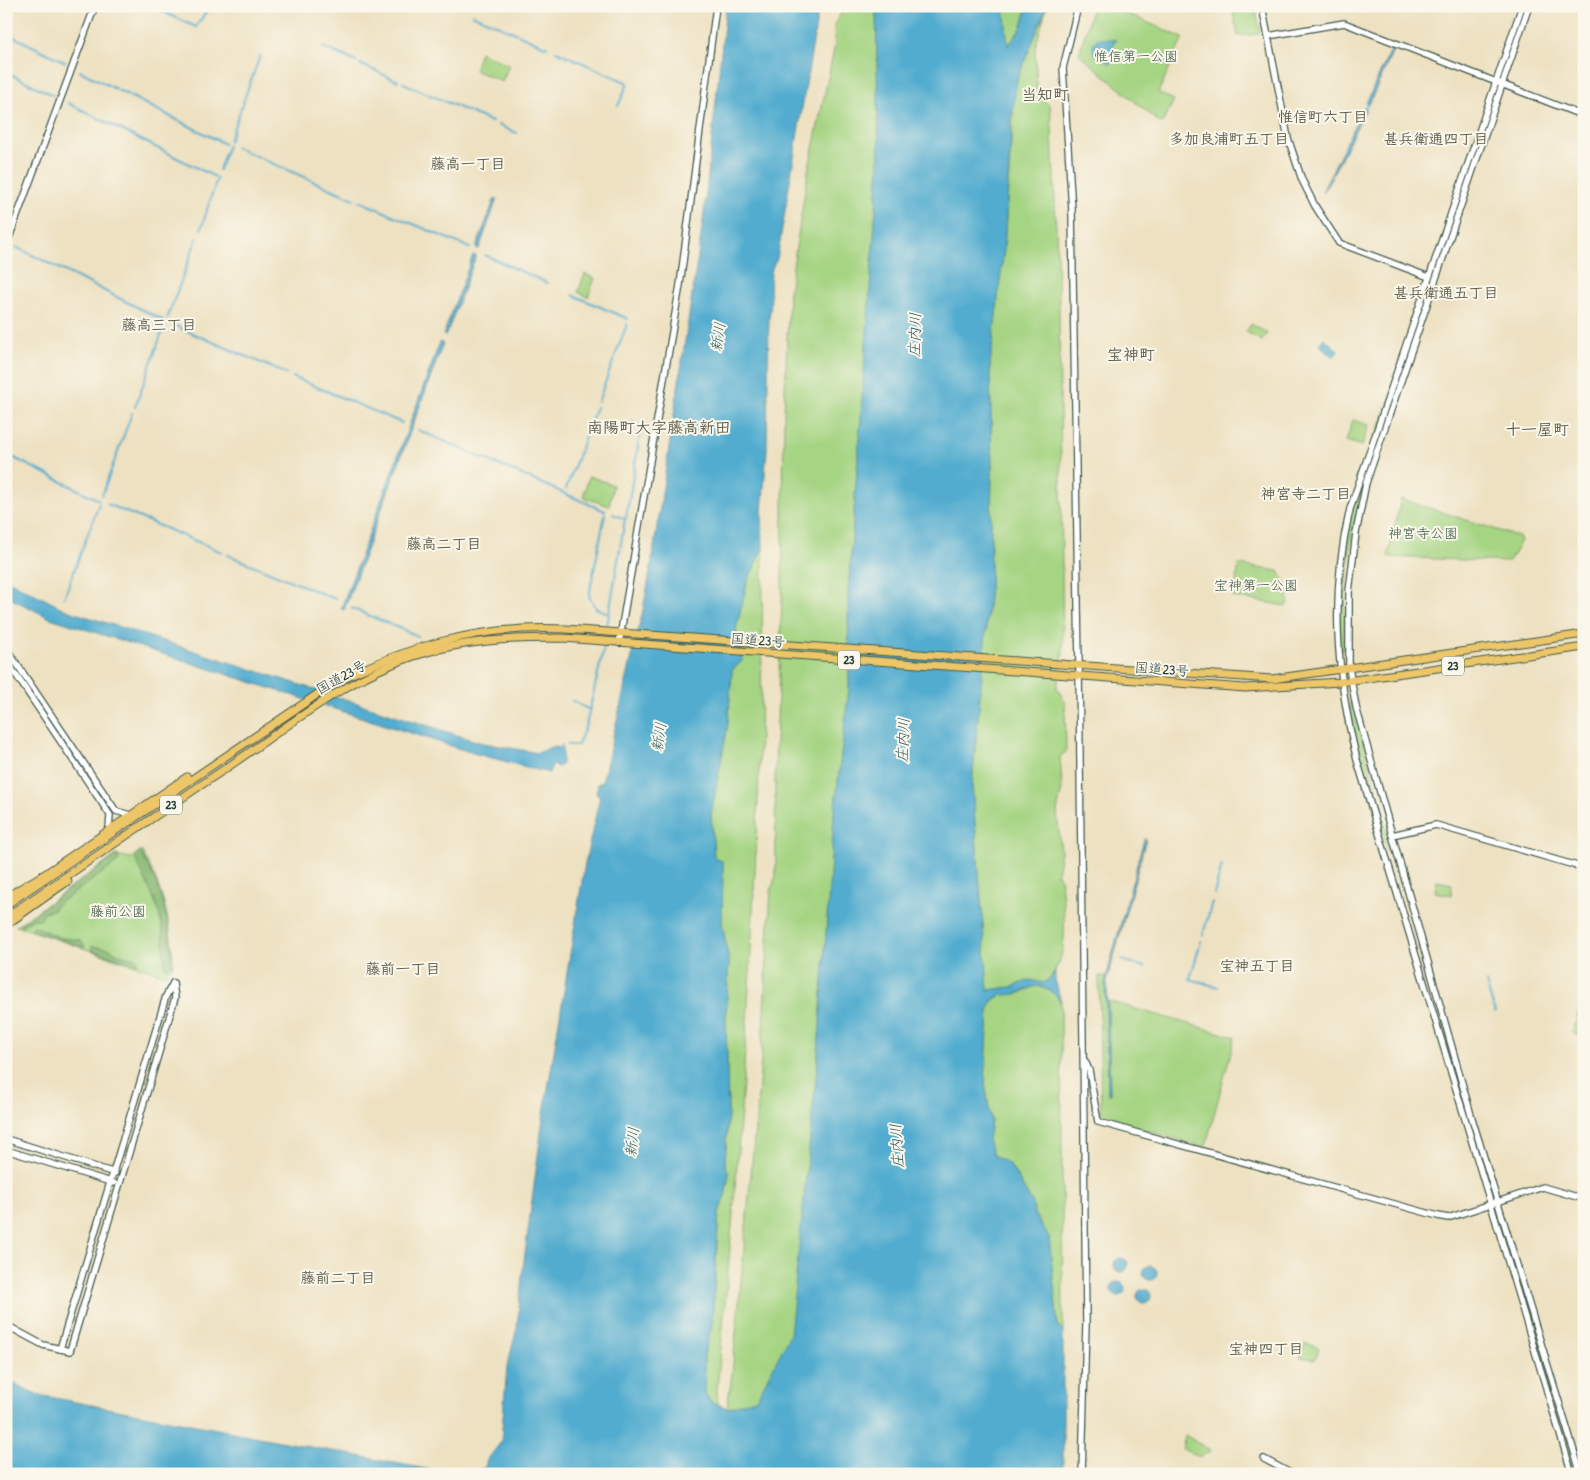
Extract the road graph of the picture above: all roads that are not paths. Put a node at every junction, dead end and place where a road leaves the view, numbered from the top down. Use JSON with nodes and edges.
{"nodes":[{"id":1,"x":95,"y":6,"type":"edge"},
{"id":2,"x":716,"y":6,"type":"edge"},
{"id":3,"x":1078,"y":6,"type":"edge"},
{"id":4,"x":1262,"y":6,"type":"edge"},
{"id":5,"x":1522,"y":6,"type":"edge"},
{"id":6,"x":1530,"y":6,"type":"edge"},
{"id":7,"x":1268,"y":36,"type":"junction"},
{"id":8,"x":1496,"y":82,"type":"junction"},
{"id":9,"x":1503,"y":85,"type":"junction"},
{"id":10,"x":1584,"y":116,"type":"edge"},
{"id":11,"x":6,"y":246,"type":"edge"},
{"id":12,"x":1429,"y":278,"type":"junction"},
{"id":13,"x":623,"y":634,"type":"junction"},
{"id":14,"x":1584,"y":634,"type":"edge"},
{"id":15,"x":621,"y":643,"type":"junction"},
{"id":16,"x":6,"y":648,"type":"edge"},
{"id":17,"x":1584,"y":648,"type":"edge"},
{"id":18,"x":6,"y":660,"type":"edge"},
{"id":19,"x":1080,"y":667,"type":"junction"},
{"id":20,"x":1349,"y":668,"type":"junction"},
{"id":21,"x":1339,"y":670,"type":"junction"},
{"id":22,"x":1079,"y":676,"type":"junction"},
{"id":23,"x":1351,"y":681,"type":"junction"},
{"id":24,"x":1340,"y":682,"type":"junction"},
{"id":25,"x":284,"y":716,"type":"junction"},
{"id":26,"x":130,"y":815,"type":"junction"},
{"id":27,"x":109,"y":829,"type":"junction"},
{"id":28,"x":1392,"y":835,"type":"junction"},
{"id":29,"x":104,"y":852,"type":"junction"},
{"id":30,"x":1584,"y":868,"type":"edge"},
{"id":31,"x":6,"y":897,"type":"edge"},
{"id":32,"x":6,"y":906,"type":"edge"},
{"id":33,"x":6,"y":917,"type":"edge"},
{"id":34,"x":6,"y":926,"type":"edge"},
{"id":35,"x":1084,"y":1060,"type":"junction"},
{"id":36,"x":6,"y":1139,"type":"edge"},
{"id":37,"x":6,"y":1150,"type":"edge"},
{"id":38,"x":114,"y":1172,"type":"junction"},
{"id":39,"x":122,"y":1175,"type":"junction"},
{"id":40,"x":110,"y":1182,"type":"junction"},
{"id":41,"x":119,"y":1185,"type":"junction"},
{"id":42,"x":1584,"y":1198,"type":"edge"},
{"id":43,"x":1494,"y":1202,"type":"junction"},
{"id":44,"x":6,"y":1325,"type":"edge"},
{"id":45,"x":60,"y":1349,"type":"junction"},
{"id":46,"x":1264,"y":1459,"type":"dead end"},
{"id":47,"x":1580,"y":1473,"type":"edge"},
{"id":48,"x":1082,"y":1474,"type":"edge"},
{"id":49,"x":1292,"y":1474,"type":"edge"},
{"id":50,"x":1572,"y":1474,"type":"edge"}],
"edges":[{"from":1,"to":11,"type":"street"},
{"from":2,"to":13,"type":"street"},
{"from":3,"to":19,"type":"street"},
{"from":4,"to":7,"type":"street"},
{"from":5,"to":8,"type":"street"},
{"from":6,"to":9,"type":"street"},
{"from":7,"to":8,"type":"street"},
{"from":7,"to":12,"type":"street"},
{"from":8,"to":9,"type":"street"},
{"from":8,"to":12,"type":"street"},
{"from":9,"to":10,"type":"street"},
{"from":9,"to":20,"type":"street"},
{"from":12,"to":21,"type":"street"},
{"from":13,"to":15,"type":"street"},
{"from":13,"to":19,"type":"highway","name":"国道23号","number":"23"},
{"from":13,"to":25,"type":"highway","name":"国道23号","number":"23"},
{"from":14,"to":20,"type":"highway","name":"国道23号","number":"23"},
{"from":15,"to":22,"type":"highway","name":"国道23号","number":"23"},
{"from":15,"to":29,"type":"highway","name":"国道23号","number":"23"},
{"from":16,"to":26,"type":"street"},
{"from":17,"to":23,"type":"highway","name":"国道23号","number":"23"},
{"from":18,"to":27,"type":"street"},
{"from":19,"to":21,"type":"highway","name":"国道23号","number":"23"},
{"from":19,"to":22,"type":"street"},
{"from":20,"to":21,"type":"highway","name":"国道23号","number":"23"},
{"from":20,"to":23,"type":"street"},
{"from":21,"to":24,"type":"street"},
{"from":22,"to":24,"type":"highway","name":"国道23号","number":"23"},
{"from":22,"to":35,"type":"street"},
{"from":23,"to":24,"type":"highway","name":"国道23号","number":"23"},
{"from":23,"to":28,"type":"street"},
{"from":24,"to":43,"type":"street"},
{"from":25,"to":26,"type":"highway"},
{"from":25,"to":32,"type":"highway","name":"国道23号","number":"23"},
{"from":26,"to":27,"type":"highway"},
{"from":27,"to":31,"type":"highway"},
{"from":28,"to":30,"type":"street"},
{"from":28,"to":43,"type":"street"},
{"from":29,"to":33,"type":"highway","name":"国道23号","number":"23"},
{"from":29,"to":34,"type":"highway"},
{"from":35,"to":43,"type":"street"},
{"from":35,"to":48,"type":"street"},
{"from":36,"to":38,"type":"street"},
{"from":37,"to":40,"type":"street"},
{"from":38,"to":39,"type":"street"},
{"from":38,"to":39,"type":"street"},
{"from":38,"to":40,"type":"street"},
{"from":39,"to":41,"type":"street"},
{"from":40,"to":41,"type":"street"},
{"from":40,"to":45,"type":"street"},
{"from":41,"to":45,"type":"street"},
{"from":42,"to":43,"type":"street"},
{"from":43,"to":47,"type":"street"},
{"from":43,"to":50,"type":"street"},
{"from":44,"to":45,"type":"street"},
{"from":46,"to":49,"type":"street"}]}
